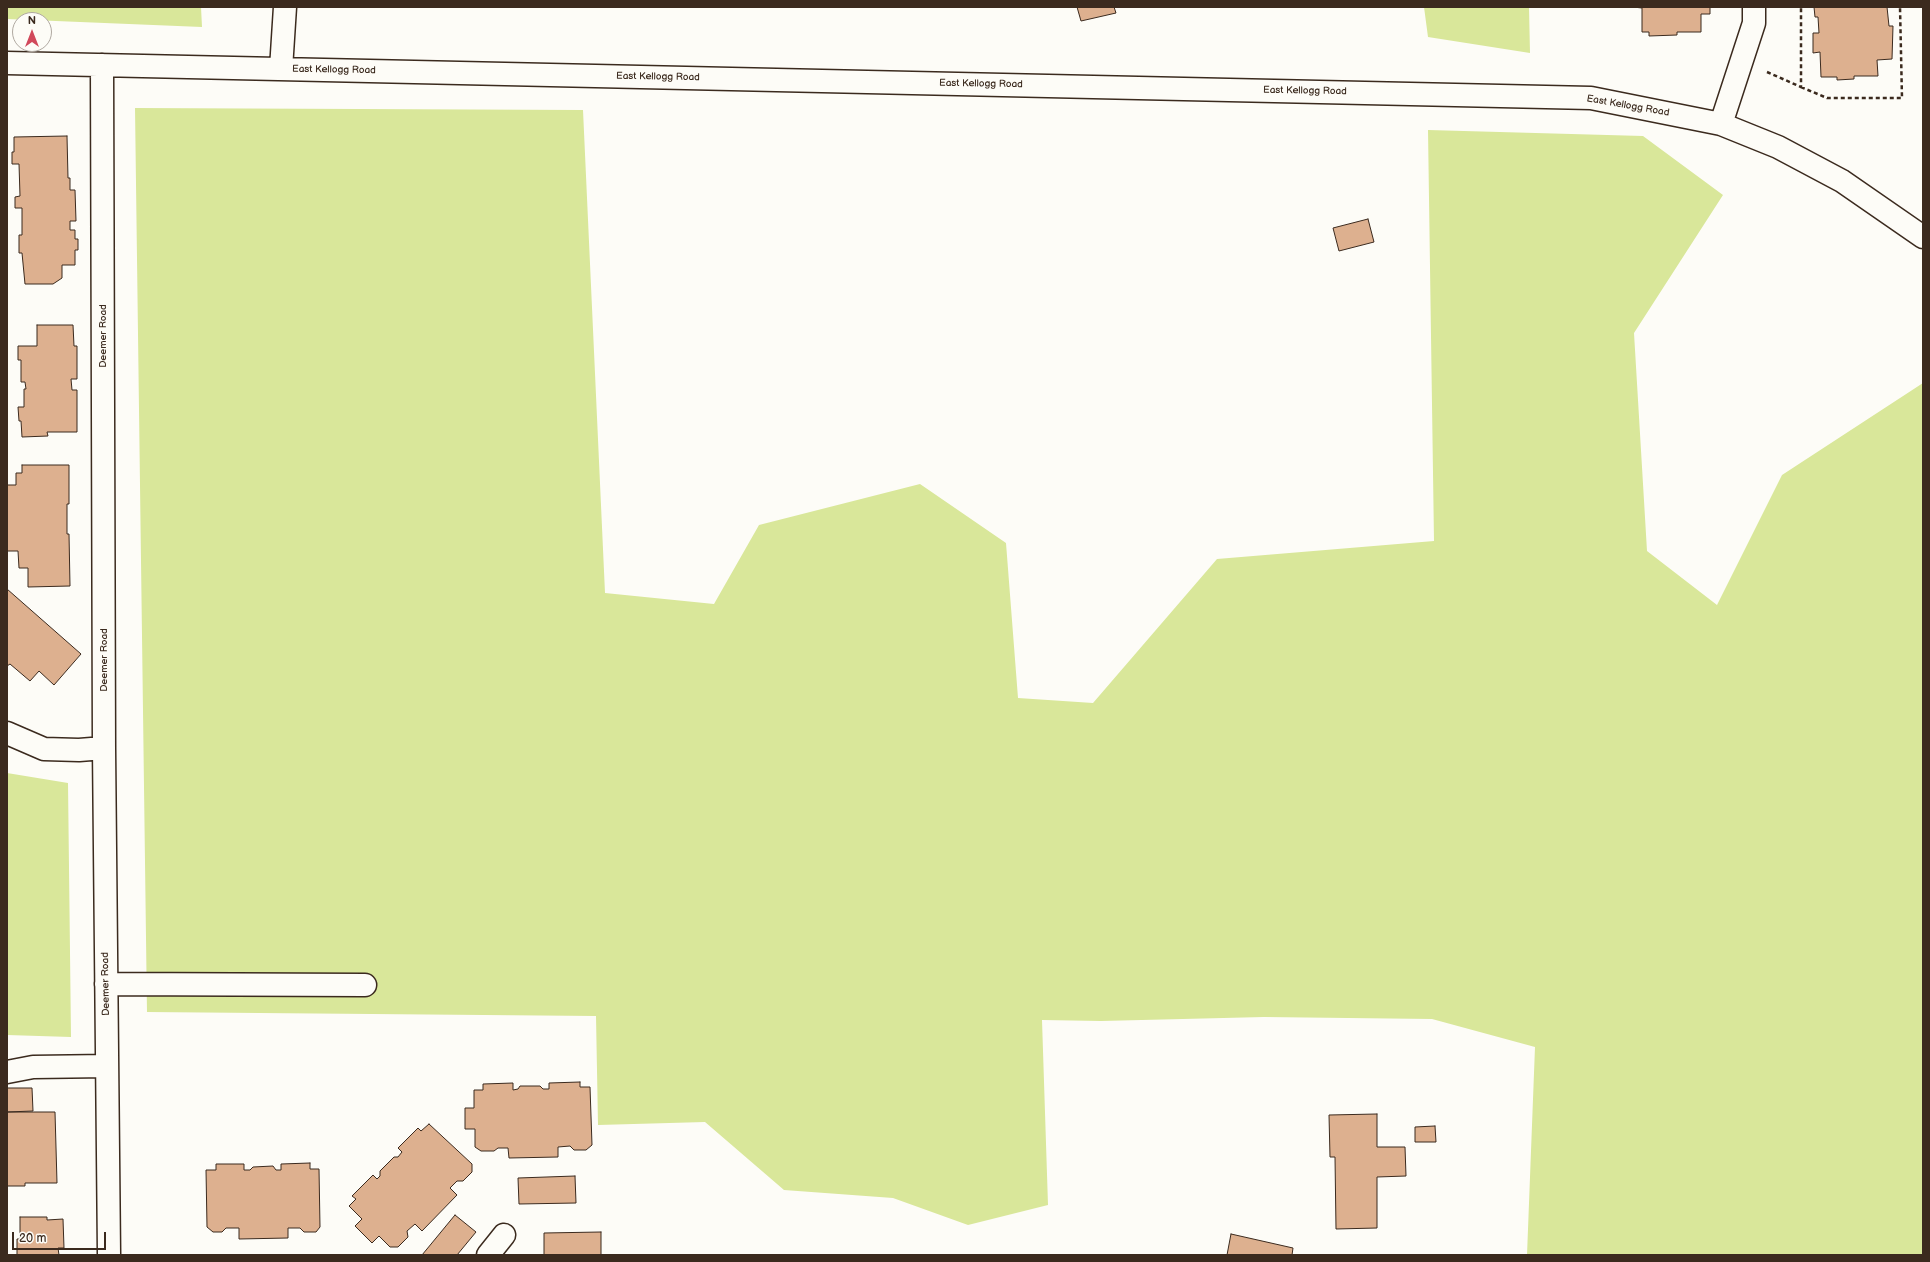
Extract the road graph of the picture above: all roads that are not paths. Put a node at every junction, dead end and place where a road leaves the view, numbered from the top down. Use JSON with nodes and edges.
{"nodes":[{"id":1,"x":285,"y":7,"type":"edge"},
{"id":2,"x":1754,"y":7,"type":"edge"},
{"id":3,"x":7,"y":63,"type":"edge"},
{"id":4,"x":102,"y":65,"type":"junction"},
{"id":5,"x":281,"y":68,"type":"junction"},
{"id":6,"x":1721,"y":124,"type":"junction"},
{"id":7,"x":1923,"y":237,"type":"edge"},
{"id":8,"x":7,"y":733,"type":"edge"},
{"id":9,"x":104,"y":748,"type":"junction"},
{"id":10,"x":106,"y":984,"type":"junction"},
{"id":11,"x":365,"y":985,"type":"dead end"},
{"id":12,"x":107,"y":1066,"type":"junction"},
{"id":13,"x":7,"y":1072,"type":"edge"},
{"id":14,"x":504,"y":1234,"type":"dead end"},
{"id":15,"x":109,"y":1255,"type":"edge"},
{"id":16,"x":488,"y":1255,"type":"edge"}],
"edges":[{"from":1,"to":5,"type":"street"},
{"from":2,"to":6,"type":"street"},
{"from":3,"to":4,"type":"street","name":"East Kellogg Road"},
{"from":4,"to":5,"type":"street","name":"East Kellogg Road"},
{"from":4,"to":9,"type":"street","name":"Deemer Road"},
{"from":5,"to":6,"type":"street","name":"East Kellogg Road"},
{"from":6,"to":7,"type":"street","name":"East Kellogg Road"},
{"from":8,"to":9,"type":"street"},
{"from":9,"to":10,"type":"street","name":"Deemer Road"},
{"from":10,"to":11,"type":"street"},
{"from":10,"to":12,"type":"street","name":"Deemer Road"},
{"from":12,"to":13,"type":"street"},
{"from":12,"to":15,"type":"street","name":"Deemer Road"},
{"from":14,"to":16,"type":"street"}]}
